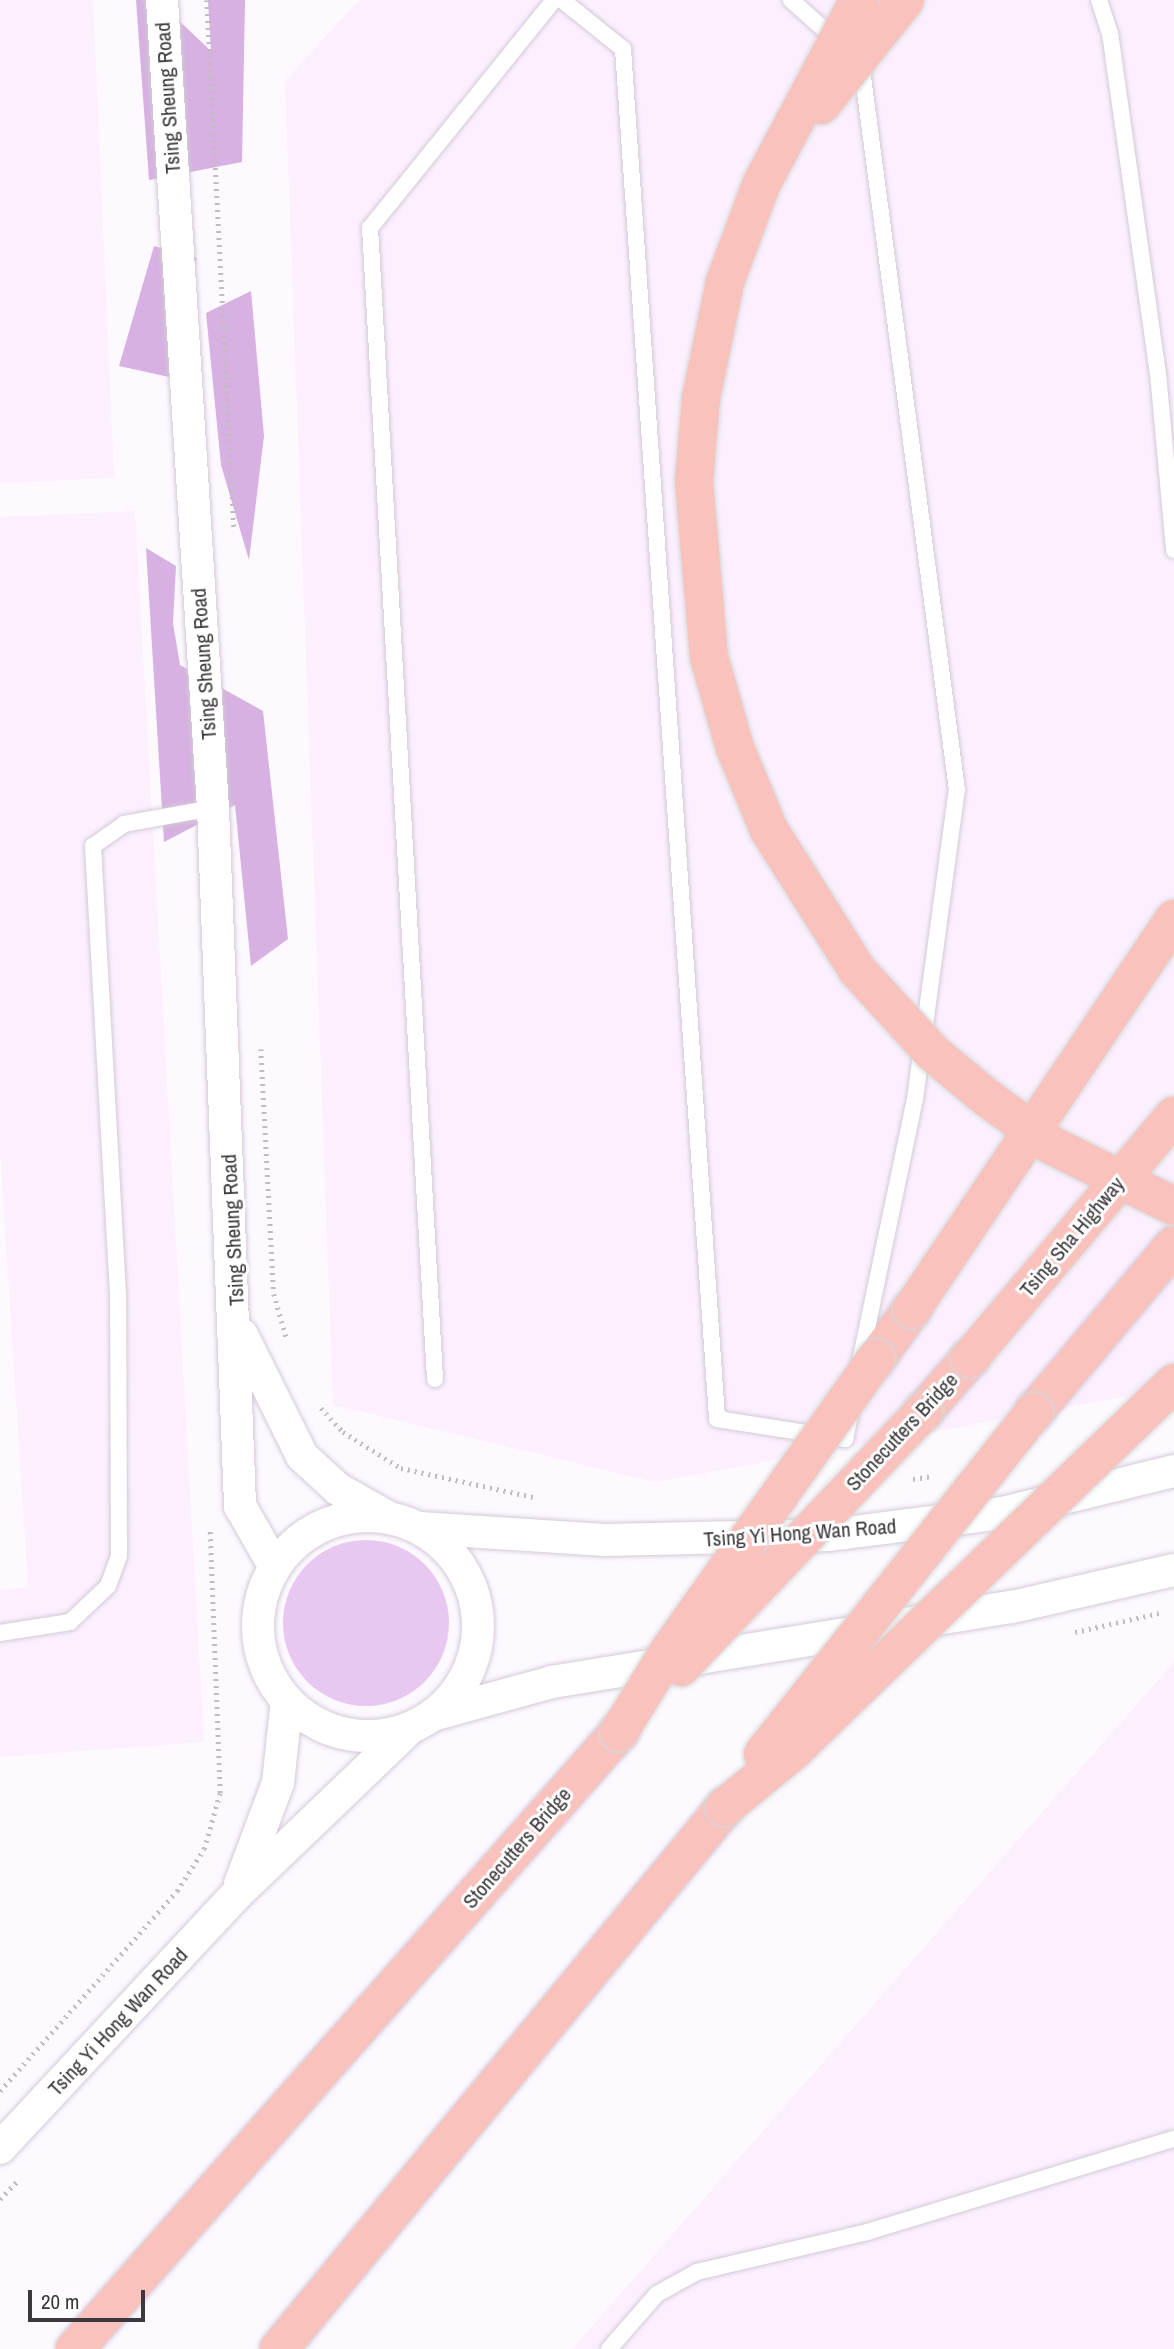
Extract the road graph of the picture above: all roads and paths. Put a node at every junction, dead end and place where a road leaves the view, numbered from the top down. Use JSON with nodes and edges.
{"nodes":[{"id":1,"x":162,"y":0,"type":"edge"},
{"id":2,"x":554,"y":0,"type":"edge"},
{"id":3,"x":562,"y":0,"type":"edge"},
{"id":4,"x":791,"y":0,"type":"edge"},
{"id":5,"x":859,"y":0,"type":"edge"},
{"id":6,"x":905,"y":0,"type":"edge"},
{"id":7,"x":1099,"y":0,"type":"edge"},
{"id":8,"x":761,"y":185,"type":"junction"},
{"id":9,"x":1166,"y":371,"type":"edge"},
{"id":10,"x":1174,"y":550,"type":"edge"},
{"id":11,"x":214,"y":808,"type":"junction"},
{"id":12,"x":1174,"y":919,"type":"edge"},
{"id":13,"x":1174,"y":1116,"type":"edge"},
{"id":14,"x":1174,"y":1206,"type":"edge"},
{"id":15,"x":1174,"y":1245,"type":"edge"},
{"id":16,"x":238,"y":1328,"type":"junction"},
{"id":17,"x":970,"y":1358,"type":"joint"},
{"id":18,"x":435,"y":1379,"type":"dead end"},
{"id":19,"x":1174,"y":1383,"type":"edge"},
{"id":20,"x":1174,"y":1471,"type":"edge"},
{"id":21,"x":387,"y":1517,"type":"junction"},
{"id":22,"x":209,"y":1522,"type":"dead end"},
{"id":23,"x":420,"y":1528,"type":"junction"},
{"id":24,"x":275,"y":1567,"type":"junction"},
{"id":25,"x":1174,"y":1570,"type":"edge"},
{"id":26,"x":0,"y":1633,"type":"edge"},
{"id":27,"x":287,"y":1700,"type":"junction"},
{"id":28,"x":422,"y":1721,"type":"junction"},
{"id":29,"x":620,"y":1732,"type":"junction"},
{"id":30,"x":725,"y":1807,"type":"junction"},
{"id":31,"x":236,"y":1895,"type":"junction"},
{"id":32,"x":0,"y":2091,"type":"edge"},
{"id":33,"x":1174,"y":2139,"type":"edge"},
{"id":34,"x":0,"y":2148,"type":"edge"},
{"id":35,"x":75,"y":2349,"type":"edge"},
{"id":36,"x":279,"y":2349,"type":"edge"},
{"id":37,"x":609,"y":2349,"type":"edge"}],
"edges":[{"from":1,"to":11,"type":"street","name":"Tsing Sheung Road"},
{"from":2,"to":18,"type":"lane"},
{"from":3,"to":4,"type":"lane"},
{"from":5,"to":8,"type":"highway","bridge":true},
{"from":6,"to":8,"type":"highway","bridge":true},
{"from":7,"to":9,"type":"lane"},
{"from":8,"to":14,"type":"highway","bridge":true},
{"from":9,"to":10,"type":"lane"},
{"from":11,"to":16,"type":"street","name":"Tsing Sheung Road"},
{"from":11,"to":26,"type":"lane"},
{"from":12,"to":29,"type":"highway","bridge":true},
{"from":13,"to":17,"type":"highway","name":"Tsing Sha Highway","bridge":true},
{"from":15,"to":30,"type":"highway","bridge":true},
{"from":16,"to":21,"type":"street","name":"Tsing Sheung Road"},
{"from":16,"to":24,"type":"street","name":"Tsing Sheung Road"},
{"from":17,"to":29,"type":"highway","name":"Stonecutters Bridge","bridge":true},
{"from":19,"to":30,"type":"highway","bridge":true},
{"from":20,"to":23,"type":"street","name":"Tsing Yi Hong Wan Road"},
{"from":21,"to":23,"type":"street"},
{"from":21,"to":24,"type":"street"},
{"from":22,"to":32,"type":"path"},
{"from":23,"to":28,"type":"street"},
{"from":24,"to":27,"type":"street"},
{"from":25,"to":28,"type":"street","name":"Tsing Yi Hong Wan Road"},
{"from":27,"to":28,"type":"street"},
{"from":27,"to":31,"type":"street","name":"Tsing Yi Hong Wan Road"},
{"from":28,"to":31,"type":"street","name":"Tsing Yi Hong Wan Road"},
{"from":29,"to":35,"type":"highway","name":"Stonecutters Bridge"},
{"from":30,"to":36,"type":"highway"},
{"from":31,"to":34,"type":"street","name":"Tsing Yi Hong Wan Road"},
{"from":33,"to":37,"type":"lane"}]}
